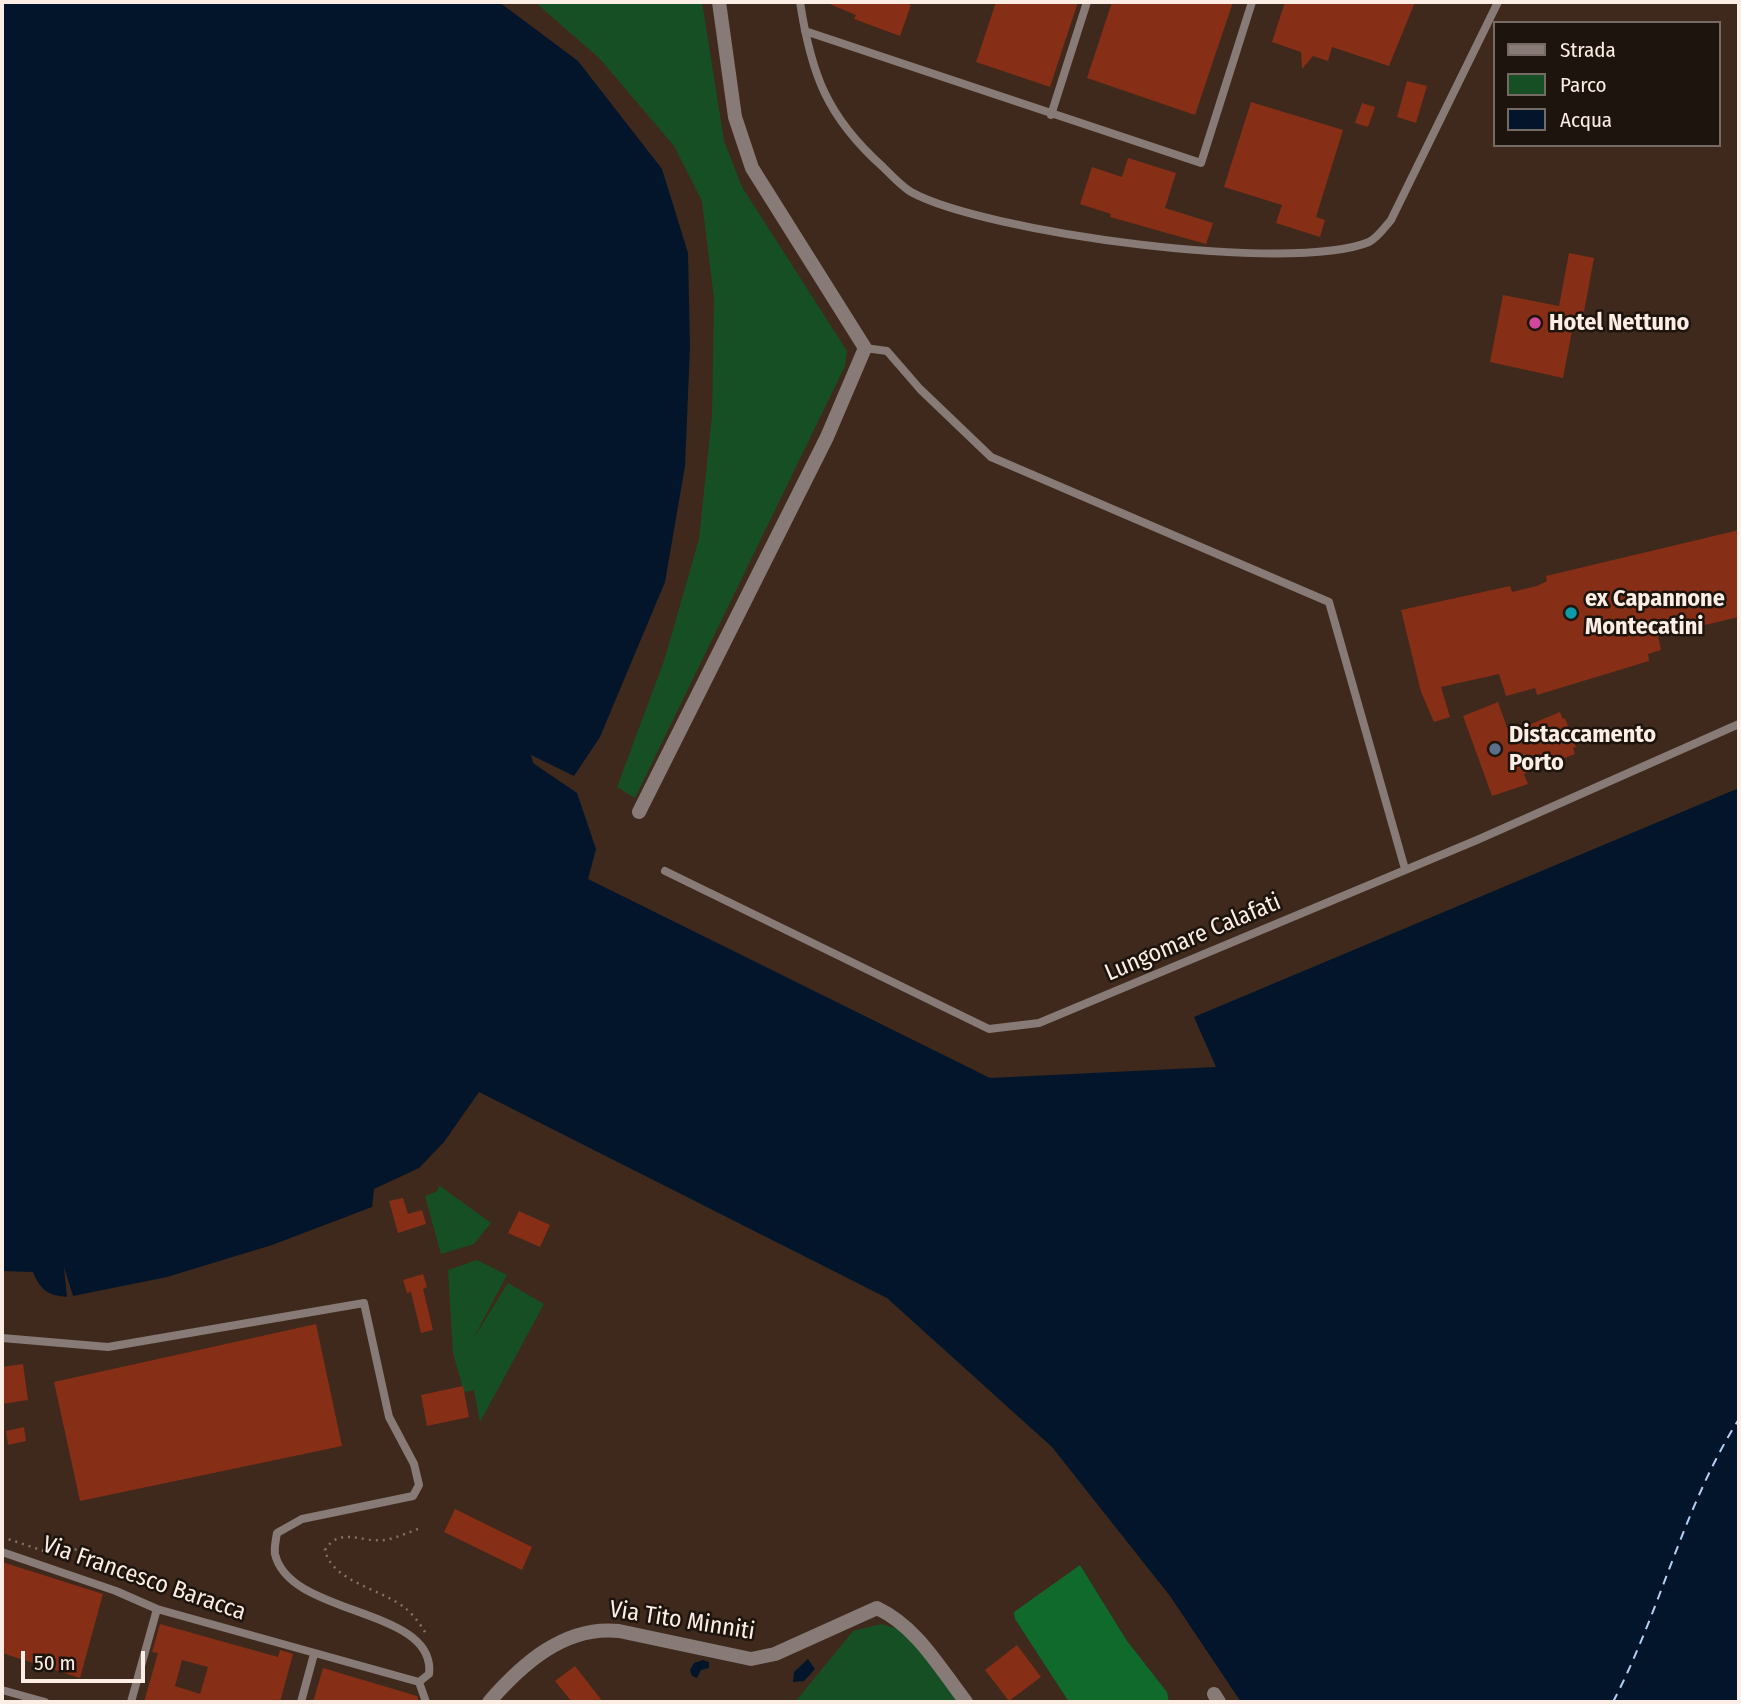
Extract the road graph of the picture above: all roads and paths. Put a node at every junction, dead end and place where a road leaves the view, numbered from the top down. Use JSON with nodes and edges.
{"nodes":[{"id":1,"x":719,"y":2,"type":"edge"},
{"id":2,"x":800,"y":2,"type":"edge"},
{"id":3,"x":1087,"y":2,"type":"edge"},
{"id":4,"x":1252,"y":2,"type":"edge"},
{"id":5,"x":1498,"y":2,"type":"edge"},
{"id":6,"x":804,"y":31,"type":"junction"},
{"id":7,"x":1051,"y":115,"type":"junction"},
{"id":8,"x":865,"y":348,"type":"junction"},
{"id":9,"x":1739,"y":724,"type":"edge"},
{"id":10,"x":639,"y":813,"type":"dead end"},
{"id":11,"x":1405,"y":869,"type":"junction"},
{"id":12,"x":665,"y":871,"type":"dead end"},
{"id":13,"x":2,"y":1338,"type":"edge"},
{"id":14,"x":418,"y":1529,"type":"dead end"},
{"id":15,"x":2,"y":1552,"type":"edge"},
{"id":16,"x":54,"y":1554,"type":"dead end"},
{"id":17,"x":116,"y":1591,"type":"junction"},
{"id":18,"x":157,"y":1609,"type":"junction"},
{"id":19,"x":429,"y":1638,"type":"dead end"},
{"id":20,"x":314,"y":1654,"type":"junction"},
{"id":21,"x":419,"y":1682,"type":"junction"},
{"id":22,"x":2,"y":1690,"type":"edge"},
{"id":23,"x":45,"y":1702,"type":"edge"},
{"id":24,"x":131,"y":1702,"type":"edge"},
{"id":25,"x":301,"y":1702,"type":"edge"},
{"id":26,"x":426,"y":1702,"type":"edge"},
{"id":27,"x":489,"y":1702,"type":"edge"},
{"id":28,"x":966,"y":1702,"type":"edge"}],
"edges":[{"from":1,"to":8,"type":"street"},
{"from":2,"to":6,"type":"lane"},
{"from":3,"to":7,"type":"lane"},
{"from":4,"to":7,"type":"lane"},
{"from":5,"to":6,"type":"lane"},
{"from":6,"to":7,"type":"lane"},
{"from":8,"to":10,"type":"street"},
{"from":8,"to":11,"type":"lane"},
{"from":9,"to":11,"type":"lane","name":"Lungomare Calafati"},
{"from":11,"to":12,"type":"lane","name":"Lungomare Calafati"},
{"from":13,"to":21,"type":"lane"},
{"from":14,"to":19,"type":"path"},
{"from":15,"to":17,"type":"lane","name":"Via Francesco Baracca"},
{"from":16,"to":17,"type":"path"},
{"from":17,"to":18,"type":"lane","name":"Via Francesco Baracca"},
{"from":18,"to":20,"type":"lane","name":"Via Francesco Baracca"},
{"from":18,"to":24,"type":"lane"},
{"from":20,"to":21,"type":"lane","name":"Via Francesco Baracca"},
{"from":20,"to":25,"type":"lane"},
{"from":21,"to":26,"type":"lane"},
{"from":22,"to":23,"type":"lane"},
{"from":27,"to":28,"type":"street","name":"Via Tito Minniti"}]}
